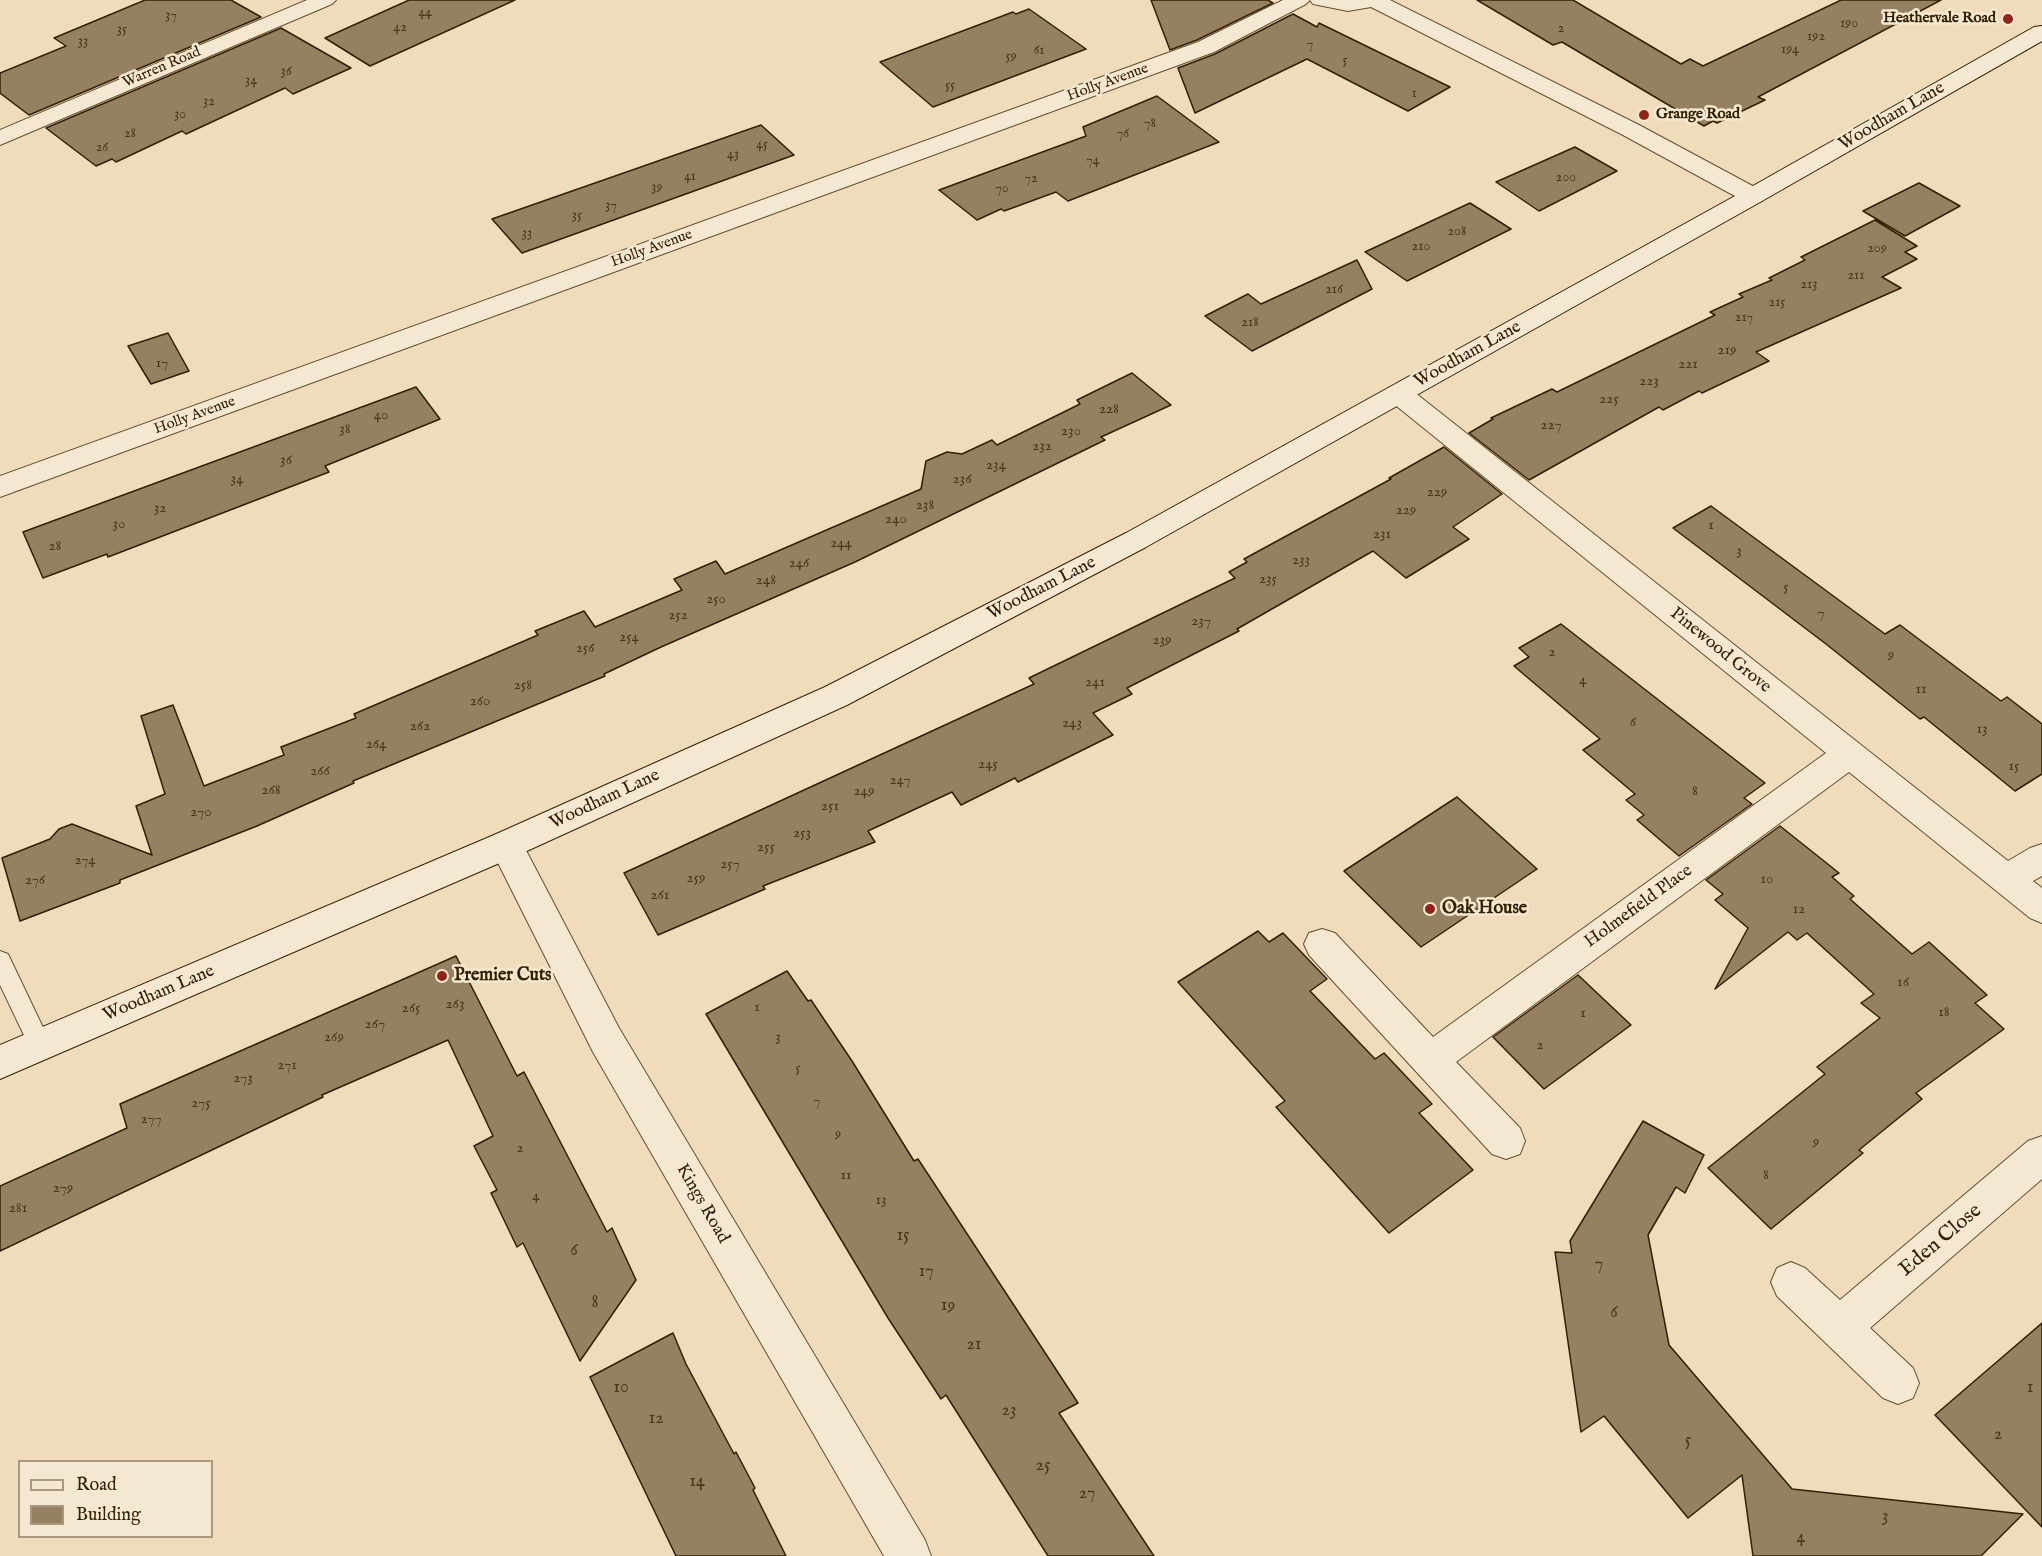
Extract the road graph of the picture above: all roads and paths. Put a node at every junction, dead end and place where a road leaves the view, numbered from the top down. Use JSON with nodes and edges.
{"nodes":[{"id":1,"x":325,"y":0,"type":"edge"},
{"id":2,"x":1299,"y":0,"type":"edge"},
{"id":3,"x":1320,"y":0,"type":"edge"},
{"id":4,"x":1374,"y":0,"type":"edge"},
{"id":5,"x":2042,"y":32,"type":"edge"},
{"id":6,"x":0,"y":138,"type":"edge"},
{"id":7,"x":1753,"y":196,"type":"junction"},
{"id":8,"x":1399,"y":394,"type":"junction"},
{"id":9,"x":0,"y":487,"type":"edge"},
{"id":10,"x":1849,"y":754,"type":"junction"},
{"id":11,"x":506,"y":845,"type":"junction"},
{"id":12,"x":2042,"y":858,"type":"edge"},
{"id":13,"x":2007,"y":880,"type":"junction"},
{"id":14,"x":2042,"y":908,"type":"edge"},
{"id":15,"x":1322,"y":944,"type":"dead end"},
{"id":16,"x":0,"y":961,"type":"edge"},
{"id":17,"x":40,"y":1045,"type":"junction"},
{"id":18,"x":1430,"y":1060,"type":"junction"},
{"id":19,"x":0,"y":1062,"type":"edge"},
{"id":20,"x":1506,"y":1141,"type":"dead end"},
{"id":21,"x":2042,"y":1154,"type":"edge"},
{"id":22,"x":1791,"y":1282,"type":"dead end"},
{"id":23,"x":1839,"y":1328,"type":"junction"},
{"id":24,"x":1898,"y":1383,"type":"dead end"},
{"id":25,"x":909,"y":1556,"type":"edge"}],
"edges":[{"from":1,"to":6,"type":"street","name":"Warren Road"},
{"from":2,"to":9,"type":"street","name":"Holly Avenue"},
{"from":3,"to":4,"type":"street"},
{"from":4,"to":7,"type":"street"},
{"from":5,"to":7,"type":"street","name":"Woodham Lane"},
{"from":7,"to":8,"type":"street","name":"Woodham Lane"},
{"from":8,"to":10,"type":"street","name":"Pinewood Grove"},
{"from":8,"to":11,"type":"street","name":"Woodham Lane"},
{"from":10,"to":13,"type":"street","name":"Pinewood Grove"},
{"from":10,"to":18,"type":"street","name":"Holmefield Place"},
{"from":11,"to":17,"type":"street","name":"Woodham Lane"},
{"from":11,"to":25,"type":"street","name":"Kings Road"},
{"from":12,"to":13,"type":"street"},
{"from":13,"to":14,"type":"street","name":"Pinewood Grove"},
{"from":15,"to":18,"type":"street"},
{"from":16,"to":17,"type":"lane"},
{"from":17,"to":19,"type":"street","name":"Woodham Lane"},
{"from":18,"to":20,"type":"street"},
{"from":21,"to":23,"type":"street","name":"Eden Close"},
{"from":22,"to":23,"type":"street"},
{"from":23,"to":24,"type":"street"}]}
